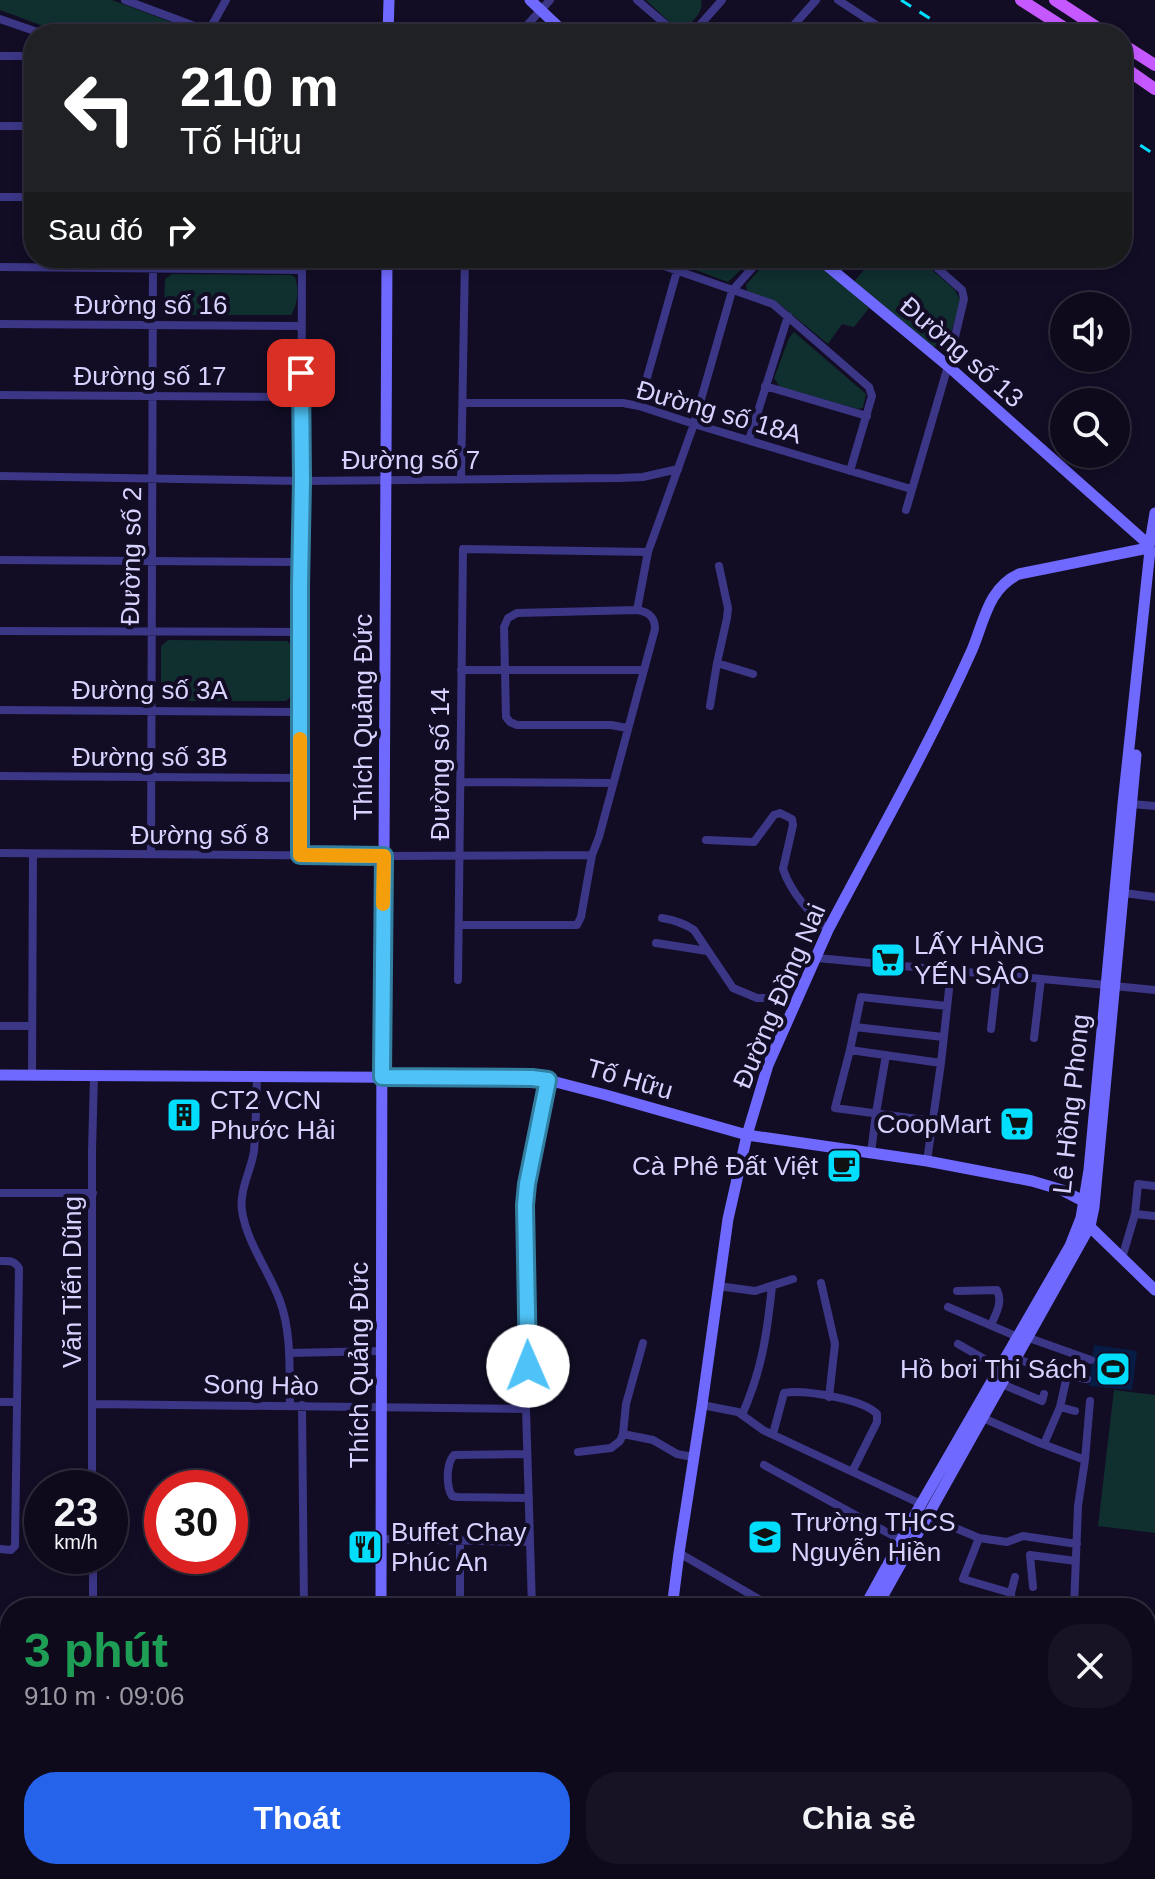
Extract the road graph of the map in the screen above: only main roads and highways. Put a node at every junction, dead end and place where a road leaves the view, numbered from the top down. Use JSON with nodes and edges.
{"nodes":[{"id":1,"x":1021,"y":0,"type":"edge"},
{"id":2,"x":1058,"y":2,"type":"edge"},
{"id":3,"x":1049,"y":18,"type":"junction"},
{"id":4,"x":1058,"y":24,"type":"edge"},
{"id":5,"x":1092,"y":24,"type":"edge"},
{"id":6,"x":1132,"y":50,"type":"edge"},
{"id":7,"x":1155,"y":65,"type":"edge"},
{"id":8,"x":1132,"y":73,"type":"edge"},
{"id":9,"x":1155,"y":89,"type":"edge"}],
"edges":[{"from":1,"to":3,"type":"main road"},
{"from":2,"to":3,"type":"main road"},
{"from":2,"to":5,"type":"main road"},
{"from":3,"to":4,"type":"main road"},
{"from":6,"to":7,"type":"main road"},
{"from":8,"to":9,"type":"main road"}]}
